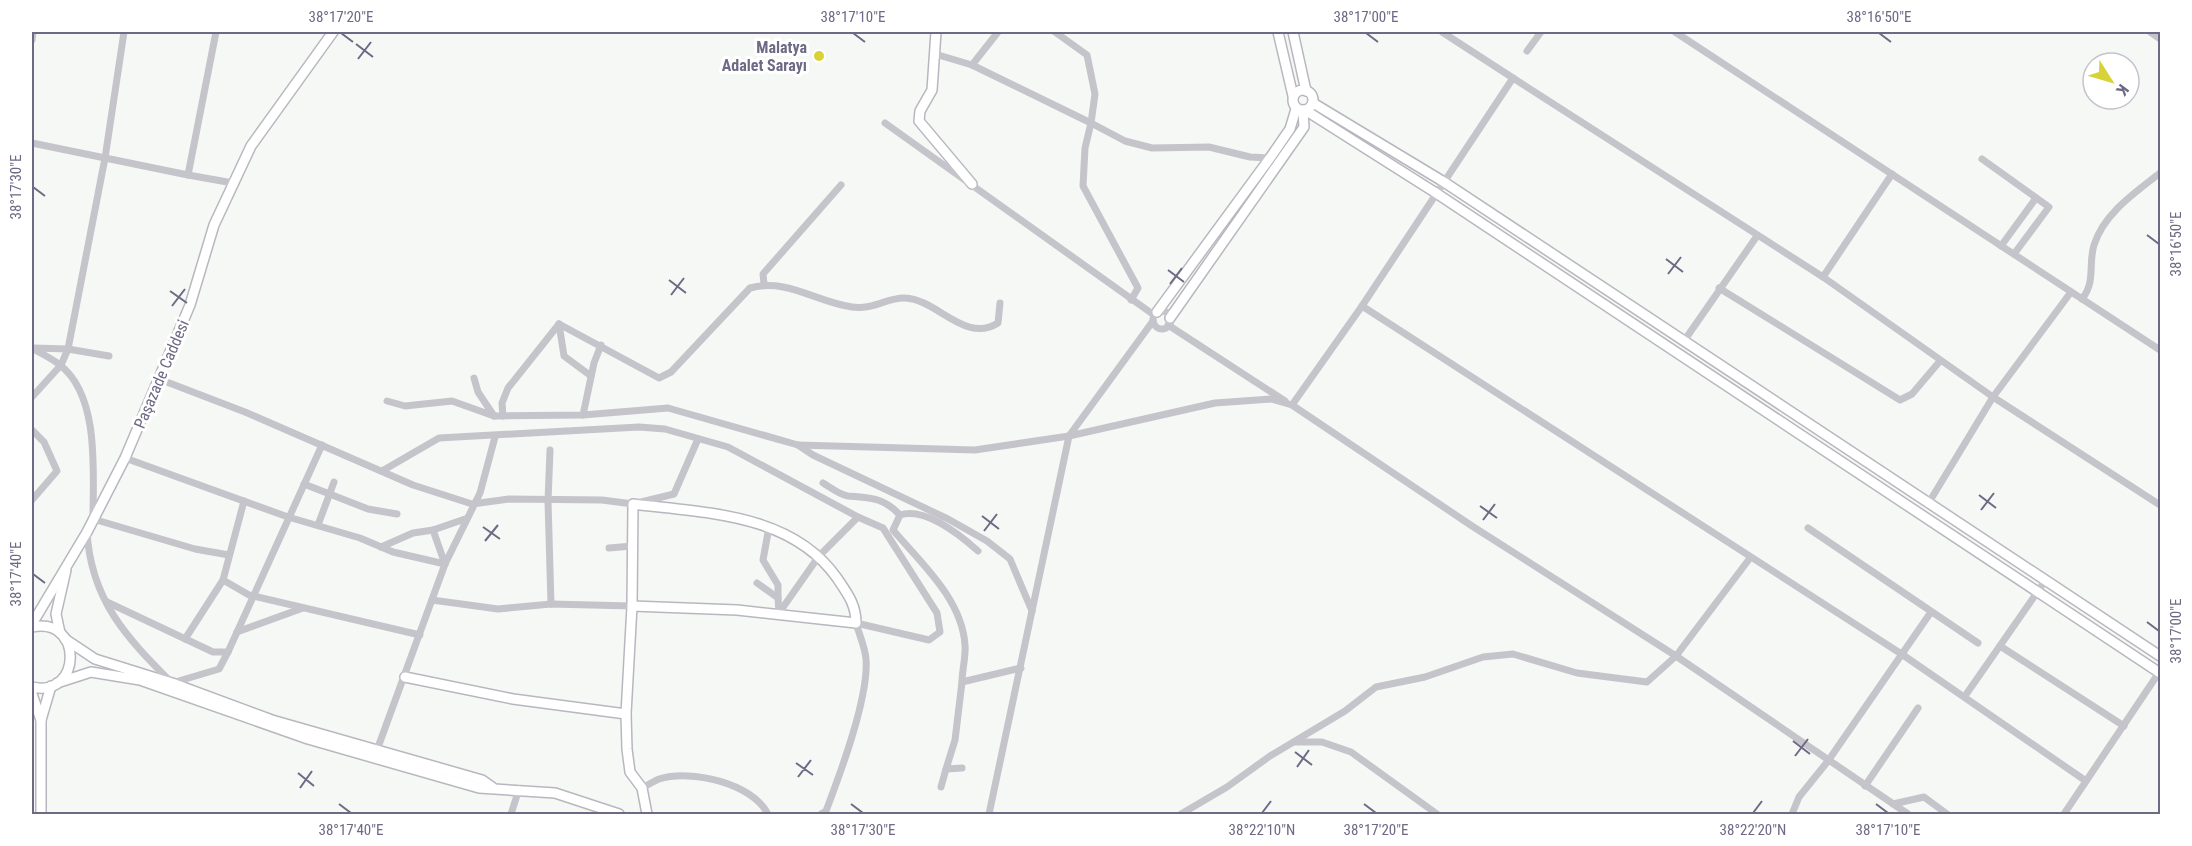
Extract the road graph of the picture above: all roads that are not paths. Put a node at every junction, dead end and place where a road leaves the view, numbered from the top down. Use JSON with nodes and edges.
{"nodes":[{"id":1,"x":33,"y":32,"type":"edge"},
{"id":2,"x":124,"y":32,"type":"edge"},
{"id":3,"x":216,"y":32,"type":"edge"},
{"id":4,"x":333,"y":32,"type":"edge"},
{"id":5,"x":936,"y":32,"type":"edge"},
{"id":6,"x":998,"y":32,"type":"edge"},
{"id":7,"x":1056,"y":32,"type":"edge"},
{"id":8,"x":1278,"y":32,"type":"edge"},
{"id":9,"x":1293,"y":32,"type":"edge"},
{"id":10,"x":1442,"y":32,"type":"edge"},
{"id":11,"x":1541,"y":32,"type":"edge"},
{"id":12,"x":1675,"y":32,"type":"edge"},
{"id":13,"x":2150,"y":32,"type":"edge"},
{"id":14,"x":2160,"y":39,"type":"edge"},
{"id":15,"x":32,"y":40,"type":"edge"},
{"id":16,"x":1527,"y":51,"type":"dead end"},
{"id":17,"x":935,"y":54,"type":"junction"},
{"id":18,"x":972,"y":65,"type":"junction"},
{"id":19,"x":1513,"y":78,"type":"junction"},
{"id":20,"x":1306,"y":91,"type":"junction"},
{"id":21,"x":1293,"y":96,"type":"junction"},
{"id":22,"x":1313,"y":103,"type":"junction"},
{"id":23,"x":1301,"y":110,"type":"junction"},
{"id":24,"x":885,"y":123,"type":"dead end"},
{"id":25,"x":1091,"y":123,"type":"junction"},
{"id":26,"x":32,"y":143,"type":"edge"},
{"id":27,"x":105,"y":158,"type":"junction"},
{"id":28,"x":1270,"y":158,"type":"junction"},
{"id":29,"x":1982,"y":159,"type":"dead end"},
{"id":30,"x":2160,"y":172,"type":"edge"},
{"id":31,"x":1892,"y":174,"type":"junction"},
{"id":32,"x":188,"y":175,"type":"junction"},
{"id":33,"x":1444,"y":182,"type":"junction"},
{"id":34,"x":233,"y":183,"type":"junction"},
{"id":35,"x":972,"y":184,"type":"junction"},
{"id":36,"x":841,"y":185,"type":"dead end"},
{"id":37,"x":1436,"y":193,"type":"junction"},
{"id":38,"x":2036,"y":198,"type":"junction"},
{"id":39,"x":1756,"y":236,"type":"junction"},
{"id":40,"x":2001,"y":246,"type":"junction"},
{"id":41,"x":2014,"y":254,"type":"junction"},
{"id":42,"x":1823,"y":277,"type":"junction"},
{"id":43,"x":764,"y":284,"type":"junction"},
{"id":44,"x":1719,"y":288,"type":"junction"},
{"id":45,"x":2071,"y":292,"type":"junction"},
{"id":46,"x":2082,"y":299,"type":"junction"},
{"id":47,"x":1131,"y":300,"type":"junction"},
{"id":48,"x":1000,"y":303,"type":"dead end"},
{"id":49,"x":1362,"y":306,"type":"junction"},
{"id":50,"x":1155,"y":316,"type":"junction"},
{"id":51,"x":1169,"y":322,"type":"junction"},
{"id":52,"x":558,"y":324,"type":"junction"},
{"id":53,"x":1684,"y":341,"type":"junction"},
{"id":54,"x":601,"y":345,"type":"junction"},
{"id":55,"x":32,"y":348,"type":"edge"},
{"id":56,"x":68,"y":349,"type":"junction"},
{"id":57,"x":2160,"y":350,"type":"edge"},
{"id":58,"x":109,"y":356,"type":"dead end"},
{"id":59,"x":1940,"y":361,"type":"junction"},
{"id":60,"x":61,"y":365,"type":"junction"},
{"id":61,"x":591,"y":376,"type":"junction"},
{"id":62,"x":474,"y":378,"type":"dead end"},
{"id":63,"x":159,"y":379,"type":"junction"},
{"id":64,"x":32,"y":397,"type":"edge"},
{"id":65,"x":1993,"y":397,"type":"junction"},
{"id":66,"x":387,"y":401,"type":"dead end"},
{"id":67,"x":1292,"y":405,"type":"junction"},
{"id":68,"x":583,"y":415,"type":"junction"},
{"id":69,"x":494,"y":416,"type":"junction"},
{"id":70,"x":503,"y":416,"type":"junction"},
{"id":71,"x":32,"y":430,"type":"edge"},
{"id":72,"x":495,"y":436,"type":"junction"},
{"id":73,"x":1069,"y":436,"type":"junction"},
{"id":74,"x":698,"y":439,"type":"junction"},
{"id":75,"x":798,"y":444,"type":"junction"},
{"id":76,"x":322,"y":445,"type":"junction"},
{"id":77,"x":550,"y":450,"type":"dead end"},
{"id":78,"x":125,"y":458,"type":"junction"},
{"id":79,"x":382,"y":471,"type":"junction"},
{"id":80,"x":334,"y":482,"type":"dead end"},
{"id":81,"x":823,"y":483,"type":"dead end"},
{"id":82,"x":304,"y":484,"type":"junction"},
{"id":83,"x":329,"y":494,"type":"junction"},
{"id":84,"x":32,"y":500,"type":"edge"},
{"id":85,"x":244,"y":501,"type":"junction"},
{"id":86,"x":548,"y":501,"type":"junction"},
{"id":87,"x":472,"y":504,"type":"junction"},
{"id":88,"x":633,"y":504,"type":"junction"},
{"id":89,"x":1928,"y":504,"type":"junction"},
{"id":90,"x":2160,"y":505,"type":"edge"},
{"id":91,"x":397,"y":514,"type":"dead end"},
{"id":92,"x":900,"y":515,"type":"junction"},
{"id":93,"x":288,"y":517,"type":"junction"},
{"id":94,"x":858,"y":517,"type":"junction"},
{"id":95,"x":93,"y":519,"type":"junction"},
{"id":96,"x":465,"y":519,"type":"junction"},
{"id":97,"x":318,"y":525,"type":"junction"},
{"id":98,"x":770,"y":527,"type":"junction"},
{"id":99,"x":1808,"y":528,"type":"dead end"},
{"id":100,"x":433,"y":530,"type":"junction"},
{"id":101,"x":87,"y":532,"type":"junction"},
{"id":102,"x":632,"y":546,"type":"junction"},
{"id":103,"x":381,"y":547,"type":"junction"},
{"id":104,"x":609,"y":548,"type":"dead end"},
{"id":105,"x":978,"y":551,"type":"dead end"},
{"id":106,"x":229,"y":555,"type":"junction"},
{"id":107,"x":819,"y":556,"type":"junction"},
{"id":108,"x":1750,"y":558,"type":"junction"},
{"id":109,"x":69,"y":559,"type":"junction"},
{"id":110,"x":445,"y":564,"type":"junction"},
{"id":111,"x":224,"y":580,"type":"junction"},
{"id":112,"x":2045,"y":581,"type":"junction"},
{"id":113,"x":757,"y":583,"type":"dead end"},
{"id":114,"x":2038,"y":592,"type":"junction"},
{"id":115,"x":255,"y":595,"type":"junction"},
{"id":116,"x":777,"y":598,"type":"junction"},
{"id":117,"x":432,"y":600,"type":"junction"},
{"id":118,"x":106,"y":603,"type":"junction"},
{"id":119,"x":551,"y":604,"type":"junction"},
{"id":120,"x":632,"y":606,"type":"junction"},
{"id":121,"x":303,"y":608,"type":"junction"},
{"id":122,"x":1032,"y":611,"type":"junction"},
{"id":123,"x":1931,"y":612,"type":"junction"},
{"id":124,"x":779,"y":613,"type":"junction"},
{"id":125,"x":855,"y":623,"type":"junction"},
{"id":126,"x":32,"y":626,"type":"edge"},
{"id":127,"x":237,"y":632,"type":"junction"},
{"id":128,"x":420,"y":635,"type":"junction"},
{"id":129,"x":63,"y":636,"type":"junction"},
{"id":130,"x":185,"y":639,"type":"junction"},
{"id":131,"x":1978,"y":643,"type":"dead end"},
{"id":132,"x":2000,"y":646,"type":"junction"},
{"id":133,"x":228,"y":652,"type":"junction"},
{"id":134,"x":1903,"y":655,"type":"junction"},
{"id":135,"x":1676,"y":656,"type":"junction"},
{"id":136,"x":2160,"y":656,"type":"edge"},
{"id":137,"x":1021,"y":668,"type":"junction"},
{"id":138,"x":2160,"y":672,"type":"edge"},
{"id":139,"x":405,"y":677,"type":"junction"},
{"id":140,"x":962,"y":682,"type":"junction"},
{"id":141,"x":172,"y":683,"type":"junction"},
{"id":142,"x":54,"y":685,"type":"junction"},
{"id":143,"x":32,"y":687,"type":"edge"},
{"id":144,"x":32,"y":694,"type":"edge"},
{"id":145,"x":1965,"y":696,"type":"junction"},
{"id":146,"x":1918,"y":708,"type":"dead end"},
{"id":147,"x":626,"y":714,"type":"junction"},
{"id":148,"x":41,"y":720,"type":"junction"},
{"id":149,"x":2124,"y":726,"type":"junction"},
{"id":150,"x":1291,"y":743,"type":"junction"},
{"id":151,"x":377,"y":750,"type":"junction"},
{"id":152,"x":1828,"y":761,"type":"junction"},
{"id":153,"x":962,"y":768,"type":"dead end"},
{"id":154,"x":946,"y":769,"type":"junction"},
{"id":155,"x":2086,"y":781,"type":"junction"},
{"id":156,"x":1865,"y":786,"type":"junction"},
{"id":157,"x":492,"y":787,"type":"junction"},
{"id":158,"x":941,"y":787,"type":"dead end"},
{"id":159,"x":642,"y":788,"type":"junction"},
{"id":160,"x":519,"y":789,"type":"junction"},
{"id":161,"x":1893,"y":804,"type":"junction"},
{"id":162,"x":41,"y":814,"type":"edge"},
{"id":163,"x":511,"y":814,"type":"edge"},
{"id":164,"x":619,"y":814,"type":"edge"},
{"id":165,"x":647,"y":814,"type":"edge"},
{"id":166,"x":768,"y":814,"type":"edge"},
{"id":167,"x":822,"y":814,"type":"edge"},
{"id":168,"x":989,"y":814,"type":"edge"},
{"id":169,"x":1181,"y":814,"type":"edge"},
{"id":170,"x":1437,"y":814,"type":"edge"},
{"id":171,"x":1792,"y":814,"type":"edge"},
{"id":172,"x":1908,"y":814,"type":"edge"},
{"id":173,"x":1947,"y":814,"type":"edge"},
{"id":174,"x":2064,"y":814,"type":"edge"}],
"edges":[{"from":1,"to":15,"type":"street"},
{"from":2,"to":27,"type":"street"},
{"from":3,"to":32,"type":"street"},
{"from":4,"to":34,"type":"street","name":"Paşazade Caddesi"},
{"from":5,"to":17,"type":"street"},
{"from":6,"to":18,"type":"street"},
{"from":7,"to":25,"type":"street"},
{"from":8,"to":21,"type":"street"},
{"from":9,"to":20,"type":"street"},
{"from":10,"to":19,"type":"street"},
{"from":11,"to":16,"type":"street"},
{"from":12,"to":31,"type":"street"},
{"from":13,"to":14,"type":"street"},
{"from":17,"to":18,"type":"street"},
{"from":17,"to":35,"type":"street"},
{"from":18,"to":25,"type":"street"},
{"from":19,"to":33,"type":"street"},
{"from":19,"to":39,"type":"street"},
{"from":20,"to":21,"type":"street"},
{"from":20,"to":22,"type":"street"},
{"from":21,"to":23,"type":"street"},
{"from":22,"to":23,"type":"street"},
{"from":22,"to":33,"type":"street"},
{"from":23,"to":28,"type":"street"},
{"from":23,"to":37,"type":"street"},
{"from":23,"to":51,"type":"street"},
{"from":24,"to":35,"type":"street"},
{"from":25,"to":28,"type":"street"},
{"from":25,"to":47,"type":"street"},
{"from":26,"to":27,"type":"street"},
{"from":27,"to":32,"type":"street"},
{"from":27,"to":56,"type":"street"},
{"from":28,"to":50,"type":"street"},
{"from":29,"to":38,"type":"street"},
{"from":30,"to":46,"type":"street"},
{"from":31,"to":40,"type":"street"},
{"from":31,"to":42,"type":"street"},
{"from":32,"to":34,"type":"street"},
{"from":33,"to":37,"type":"street"},
{"from":33,"to":53,"type":"street"},
{"from":34,"to":63,"type":"street","name":"Paşazade Caddesi"},
{"from":35,"to":47,"type":"street"},
{"from":36,"to":43,"type":"street"},
{"from":37,"to":49,"type":"street"},
{"from":37,"to":114,"type":"street"},
{"from":38,"to":40,"type":"street"},
{"from":38,"to":41,"type":"street"},
{"from":39,"to":42,"type":"street"},
{"from":39,"to":44,"type":"street"},
{"from":40,"to":41,"type":"street"},
{"from":41,"to":45,"type":"street"},
{"from":42,"to":59,"type":"street"},
{"from":43,"to":48,"type":"street"},
{"from":43,"to":54,"type":"street"},
{"from":44,"to":53,"type":"street"},
{"from":44,"to":59,"type":"street"},
{"from":45,"to":46,"type":"street"},
{"from":45,"to":65,"type":"street"},
{"from":46,"to":57,"type":"street"},
{"from":47,"to":50,"type":"street"},
{"from":49,"to":67,"type":"street"},
{"from":49,"to":108,"type":"street"},
{"from":50,"to":51,"type":"street"},
{"from":50,"to":51,"type":"street"},
{"from":50,"to":73,"type":"street"},
{"from":51,"to":67,"type":"street"},
{"from":52,"to":54,"type":"street"},
{"from":52,"to":61,"type":"street"},
{"from":52,"to":70,"type":"street"},
{"from":53,"to":89,"type":"street"},
{"from":54,"to":61,"type":"street"},
{"from":55,"to":56,"type":"street"},
{"from":55,"to":60,"type":"street"},
{"from":56,"to":58,"type":"street"},
{"from":56,"to":60,"type":"street"},
{"from":59,"to":65,"type":"street"},
{"from":60,"to":64,"type":"street"},
{"from":60,"to":95,"type":"street"},
{"from":61,"to":68,"type":"street"},
{"from":62,"to":69,"type":"street"},
{"from":63,"to":76,"type":"street"},
{"from":63,"to":78,"type":"street","name":"Paşazade Caddesi"},
{"from":65,"to":89,"type":"street"},
{"from":65,"to":90,"type":"street"},
{"from":66,"to":69,"type":"street"},
{"from":67,"to":73,"type":"street"},
{"from":67,"to":135,"type":"street"},
{"from":68,"to":70,"type":"street"},
{"from":68,"to":75,"type":"street"},
{"from":69,"to":70,"type":"street"},
{"from":71,"to":84,"type":"street"},
{"from":72,"to":74,"type":"street"},
{"from":72,"to":79,"type":"street"},
{"from":72,"to":87,"type":"street"},
{"from":73,"to":75,"type":"street"},
{"from":73,"to":122,"type":"street"},
{"from":74,"to":88,"type":"street"},
{"from":74,"to":94,"type":"street"},
{"from":75,"to":122,"type":"street"},
{"from":76,"to":79,"type":"street"},
{"from":76,"to":82,"type":"street"},
{"from":77,"to":86,"type":"street"},
{"from":78,"to":85,"type":"street"},
{"from":78,"to":95,"type":"street","name":"Paşazade Caddesi"},
{"from":79,"to":87,"type":"street"},
{"from":80,"to":83,"type":"street"},
{"from":81,"to":92,"type":"street"},
{"from":82,"to":83,"type":"street"},
{"from":82,"to":93,"type":"street"},
{"from":83,"to":91,"type":"street"},
{"from":83,"to":97,"type":"street"},
{"from":85,"to":93,"type":"street"},
{"from":85,"to":106,"type":"street"},
{"from":86,"to":87,"type":"street"},
{"from":86,"to":88,"type":"street"},
{"from":86,"to":119,"type":"street"},
{"from":87,"to":96,"type":"street"},
{"from":88,"to":98,"type":"street"},
{"from":88,"to":102,"type":"street"},
{"from":89,"to":112,"type":"street"},
{"from":92,"to":105,"type":"street"},
{"from":92,"to":140,"type":"street"},
{"from":93,"to":97,"type":"street"},
{"from":93,"to":115,"type":"street"},
{"from":94,"to":107,"type":"street"},
{"from":94,"to":125,"type":"street"},
{"from":95,"to":101,"type":"street","name":"Paşazade Caddesi"},
{"from":95,"to":106,"type":"street"},
{"from":96,"to":100,"type":"street"},
{"from":96,"to":110,"type":"street"},
{"from":97,"to":103,"type":"street"},
{"from":98,"to":107,"type":"street"},
{"from":98,"to":116,"type":"street"},
{"from":99,"to":123,"type":"street"},
{"from":100,"to":103,"type":"street"},
{"from":100,"to":110,"type":"street"},
{"from":101,"to":109,"type":"street","name":"Paşazade Caddesi"},
{"from":101,"to":118,"type":"street"},
{"from":102,"to":104,"type":"street"},
{"from":102,"to":120,"type":"street"},
{"from":103,"to":110,"type":"street"},
{"from":106,"to":111,"type":"street"},
{"from":107,"to":124,"type":"street"},
{"from":107,"to":125,"type":"street"},
{"from":108,"to":134,"type":"street"},
{"from":108,"to":135,"type":"street"},
{"from":109,"to":126,"type":"street"},
{"from":109,"to":129,"type":"street"},
{"from":110,"to":117,"type":"street"},
{"from":111,"to":115,"type":"street"},
{"from":111,"to":130,"type":"street"},
{"from":112,"to":114,"type":"street"},
{"from":112,"to":136,"type":"street"},
{"from":113,"to":116,"type":"street"},
{"from":114,"to":132,"type":"street"},
{"from":114,"to":138,"type":"street"},
{"from":115,"to":121,"type":"street"},
{"from":115,"to":127,"type":"street"},
{"from":116,"to":124,"type":"street"},
{"from":117,"to":119,"type":"street"},
{"from":117,"to":128,"type":"street"},
{"from":118,"to":130,"type":"street"},
{"from":118,"to":141,"type":"street"},
{"from":119,"to":120,"type":"street"},
{"from":120,"to":124,"type":"street"},
{"from":120,"to":147,"type":"street"},
{"from":121,"to":127,"type":"street"},
{"from":121,"to":128,"type":"street"},
{"from":122,"to":137,"type":"street"},
{"from":123,"to":131,"type":"street"},
{"from":123,"to":134,"type":"street"},
{"from":124,"to":125,"type":"street"},
{"from":125,"to":167,"type":"street"},
{"from":126,"to":129,"type":"street"},
{"from":127,"to":133,"type":"street"},
{"from":128,"to":139,"type":"street"},
{"from":129,"to":141,"type":"street"},
{"from":129,"to":142,"type":"street"},
{"from":130,"to":133,"type":"street"},
{"from":132,"to":145,"type":"street"},
{"from":132,"to":149,"type":"street"},
{"from":133,"to":141,"type":"street"},
{"from":134,"to":145,"type":"street"},
{"from":134,"to":152,"type":"street"},
{"from":135,"to":150,"type":"street"},
{"from":135,"to":152,"type":"street"},
{"from":137,"to":140,"type":"street"},
{"from":137,"to":168,"type":"street"},
{"from":138,"to":149,"type":"street"},
{"from":139,"to":147,"type":"street"},
{"from":139,"to":151,"type":"street"},
{"from":140,"to":154,"type":"street"},
{"from":141,"to":151,"type":"street"},
{"from":142,"to":143,"type":"street"},
{"from":142,"to":148,"type":"street"},
{"from":142,"to":157,"type":"street"},
{"from":144,"to":148,"type":"street"},
{"from":145,"to":155,"type":"street"},
{"from":146,"to":156,"type":"street"},
{"from":147,"to":159,"type":"street"},
{"from":148,"to":162,"type":"street"},
{"from":149,"to":155,"type":"street"},
{"from":150,"to":169,"type":"street"},
{"from":150,"to":170,"type":"street"},
{"from":151,"to":157,"type":"street"},
{"from":152,"to":156,"type":"street"},
{"from":152,"to":171,"type":"street"},
{"from":153,"to":154,"type":"street"},
{"from":154,"to":158,"type":"street"},
{"from":155,"to":174,"type":"street"},
{"from":156,"to":161,"type":"street"},
{"from":157,"to":160,"type":"street"},
{"from":159,"to":165,"type":"street"},
{"from":159,"to":166,"type":"street"},
{"from":160,"to":163,"type":"street"},
{"from":160,"to":164,"type":"street"},
{"from":161,"to":172,"type":"street"},
{"from":161,"to":173,"type":"street"}]}
